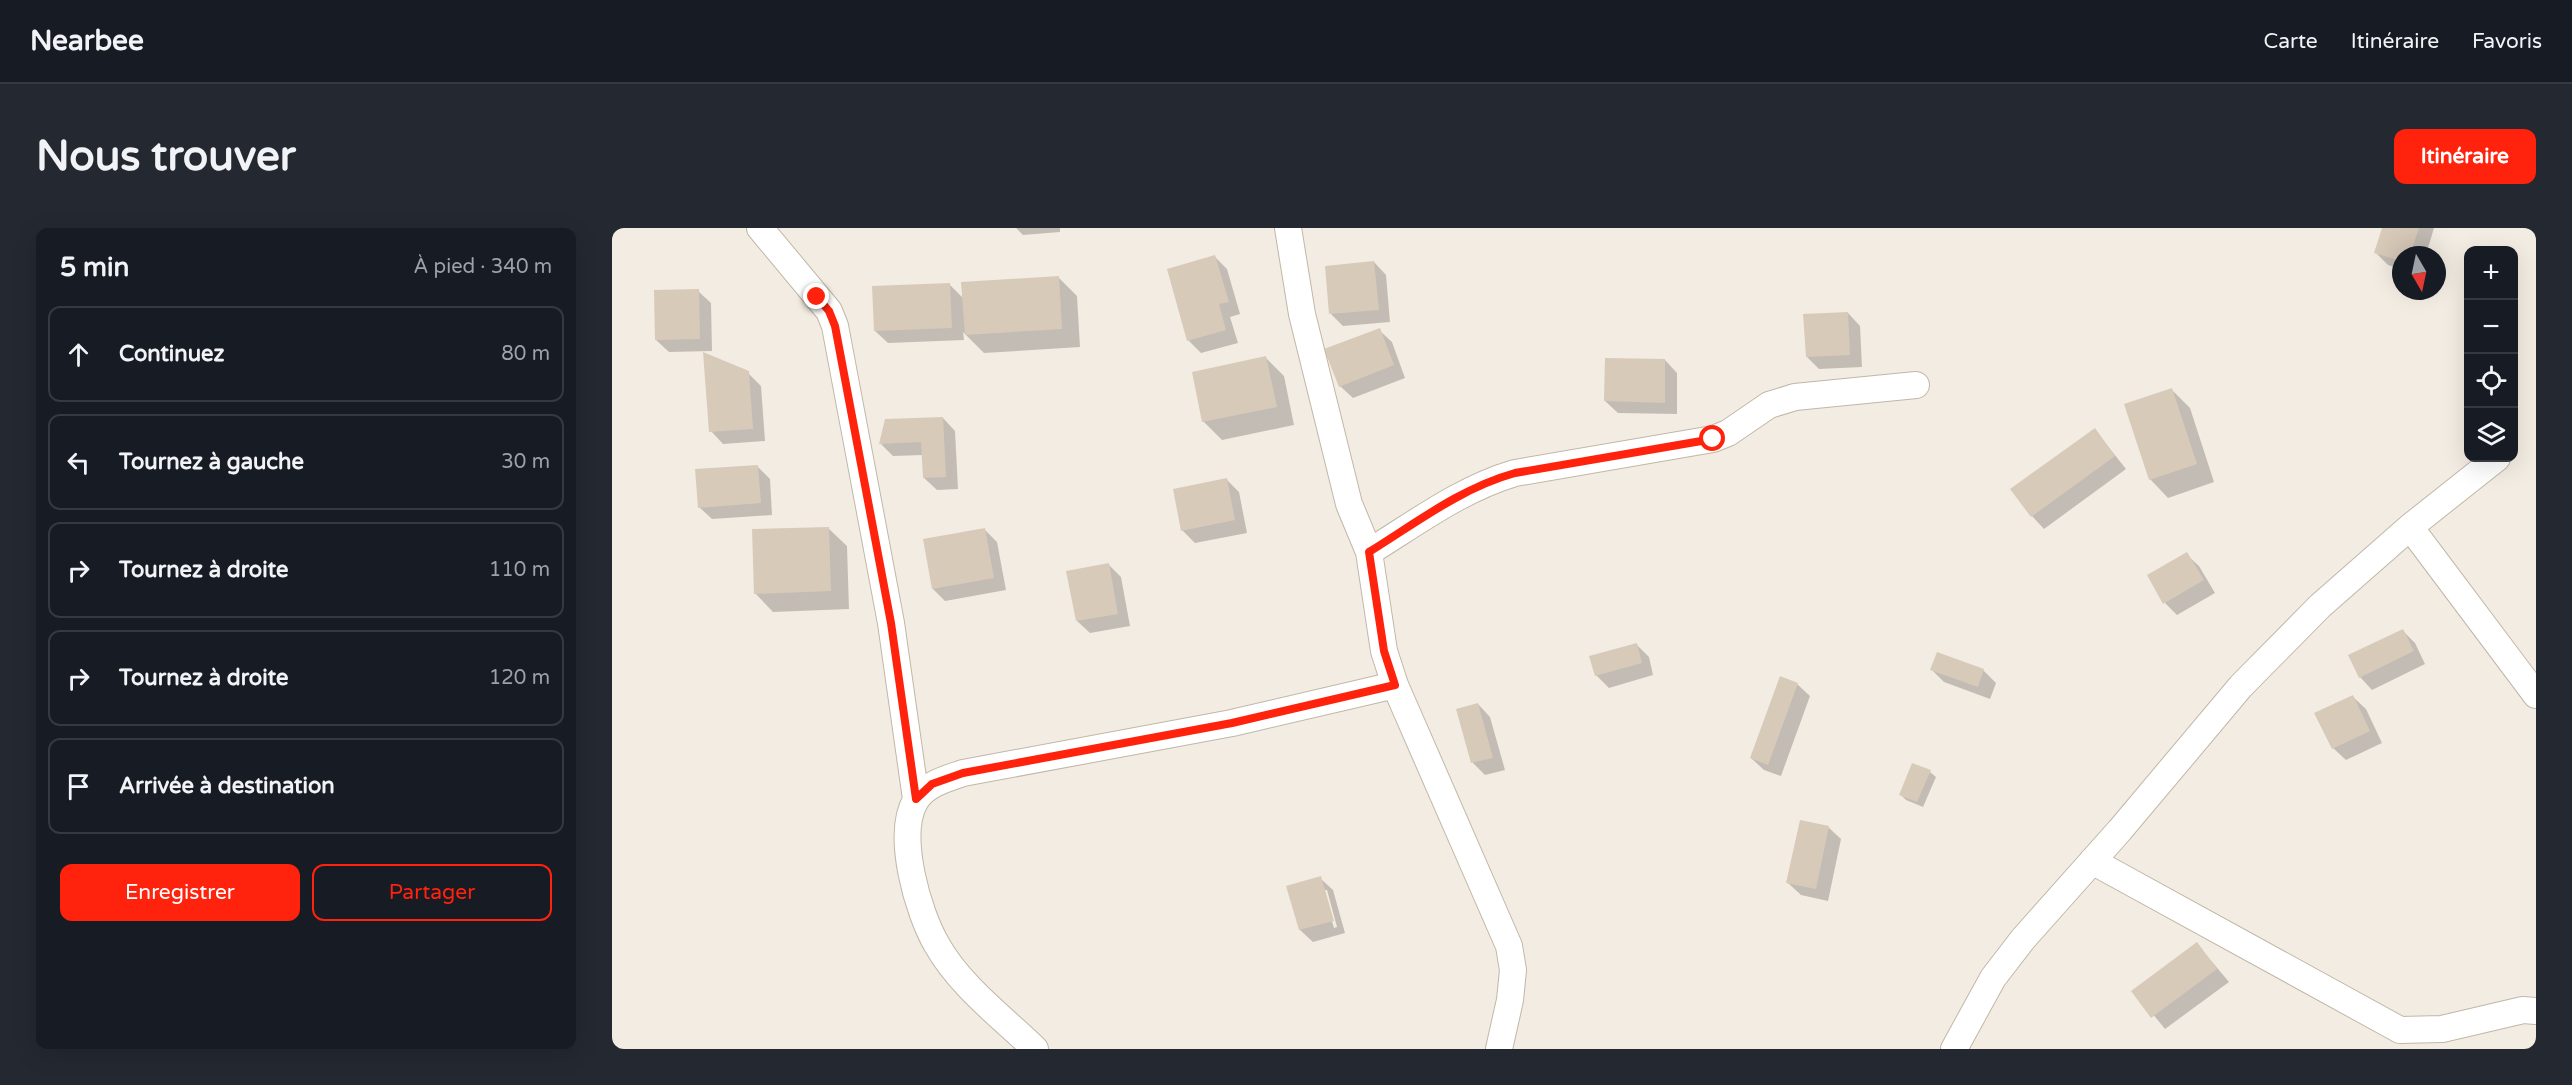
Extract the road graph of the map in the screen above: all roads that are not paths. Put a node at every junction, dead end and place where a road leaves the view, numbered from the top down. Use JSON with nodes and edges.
{"nodes":[{"id":1,"x":760,"y":228,"type":"edge"},
{"id":2,"x":1288,"y":228,"type":"edge"},
{"id":3,"x":1916,"y":386,"type":"dead end"},
{"id":4,"x":2492,"y":462,"type":"edge"},
{"id":5,"x":2410,"y":526,"type":"junction"},
{"id":6,"x":1369,"y":552,"type":"junction"},
{"id":7,"x":1395,"y":685,"type":"junction"},
{"id":8,"x":2536,"y":695,"type":"edge"},
{"id":9,"x":916,"y":799,"type":"junction"},
{"id":10,"x":2092,"y":861,"type":"junction"},
{"id":11,"x":2536,"y":1011,"type":"edge"},
{"id":12,"x":1035,"y":1049,"type":"edge"},
{"id":13,"x":1499,"y":1049,"type":"edge"},
{"id":14,"x":1954,"y":1049,"type":"edge"}],
"edges":[{"from":1,"to":9,"type":"street"},
{"from":2,"to":6,"type":"street"},
{"from":3,"to":6,"type":"street"},
{"from":4,"to":5,"type":"street"},
{"from":5,"to":8,"type":"street"},
{"from":5,"to":10,"type":"street"},
{"from":6,"to":7,"type":"street"},
{"from":7,"to":9,"type":"street"},
{"from":7,"to":13,"type":"street"},
{"from":9,"to":12,"type":"street"},
{"from":10,"to":11,"type":"street"},
{"from":10,"to":14,"type":"street"}]}
